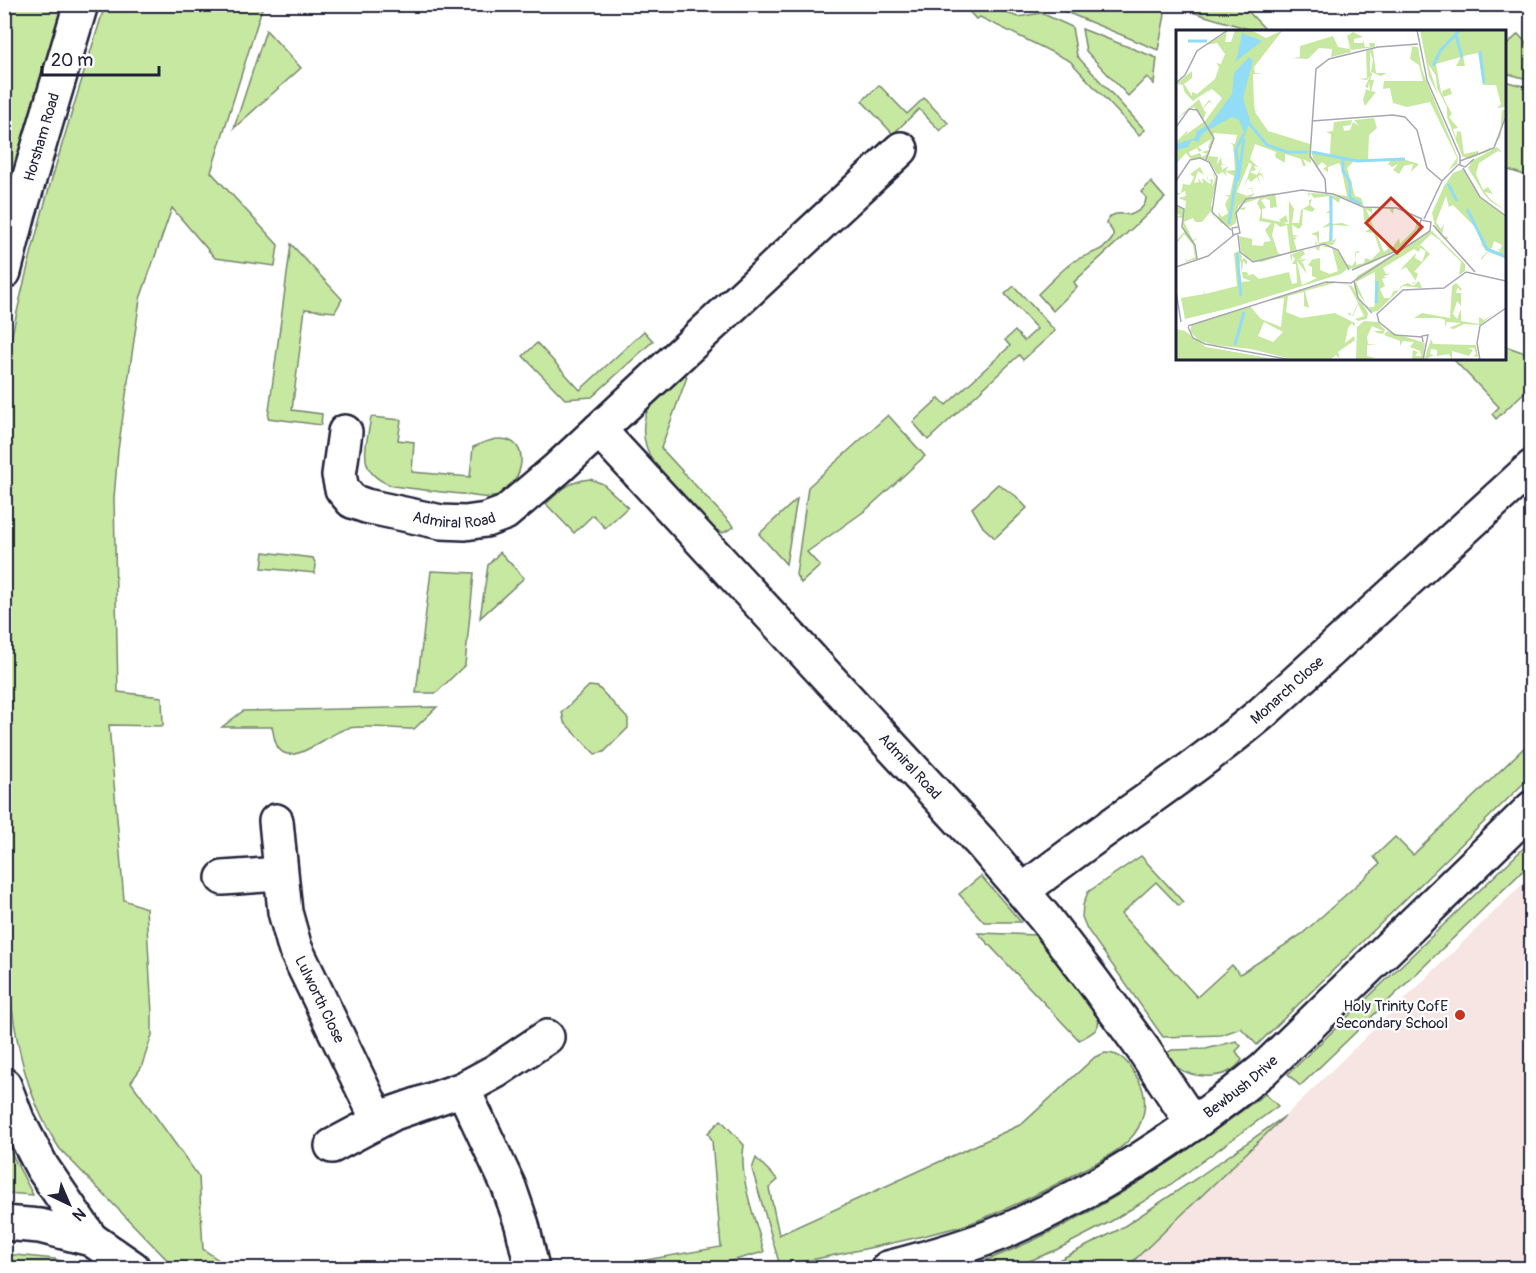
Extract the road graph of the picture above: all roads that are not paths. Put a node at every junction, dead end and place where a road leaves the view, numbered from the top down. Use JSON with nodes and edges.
{"nodes":[{"id":1,"x":81,"y":4,"type":"edge"},
{"id":2,"x":901,"y":149,"type":"dead end"},
{"id":3,"x":4,"y":272,"type":"edge"},
{"id":4,"x":599,"y":430,"type":"junction"},
{"id":5,"x":345,"y":432,"type":"dead end"},
{"id":6,"x":1532,"y":467,"type":"edge"},
{"id":7,"x":1532,"y":808,"type":"edge"},
{"id":8,"x":276,"y":821,"type":"dead end"},
{"id":9,"x":280,"y":874,"type":"junction"},
{"id":10,"x":223,"y":878,"type":"dead end"},
{"id":11,"x":1023,"y":891,"type":"junction"},
{"id":12,"x":547,"y":1037,"type":"dead end"},
{"id":13,"x":4,"y":1085,"type":"edge"},
{"id":14,"x":463,"y":1089,"type":"junction"},
{"id":15,"x":378,"y":1120,"type":"junction"},
{"id":16,"x":1193,"y":1124,"type":"junction"},
{"id":17,"x":332,"y":1146,"type":"dead end"},
{"id":18,"x":4,"y":1223,"type":"edge"},
{"id":19,"x":91,"y":1239,"type":"junction"},
{"id":20,"x":133,"y":1269,"type":"edge"},
{"id":21,"x":532,"y":1269,"type":"edge"},
{"id":22,"x":888,"y":1269,"type":"edge"}],
"edges":[{"from":1,"to":3,"type":"street","name":"Horsham Road"},
{"from":2,"to":4,"type":"street","name":"Admiral Road"},
{"from":4,"to":5,"type":"street","name":"Admiral Road"},
{"from":4,"to":11,"type":"street","name":"Admiral Road"},
{"from":6,"to":11,"type":"street","name":"Monarch Close"},
{"from":7,"to":16,"type":"street","name":"Bewbush Drive"},
{"from":8,"to":9,"type":"street","name":"Lulworth Close"},
{"from":9,"to":10,"type":"street"},
{"from":9,"to":15,"type":"street","name":"Lulworth Close"},
{"from":11,"to":16,"type":"street","name":"Admiral Road"},
{"from":12,"to":14,"type":"street"},
{"from":13,"to":19,"type":"street"},
{"from":14,"to":15,"type":"street"},
{"from":14,"to":21,"type":"street"},
{"from":15,"to":17,"type":"street"},
{"from":16,"to":22,"type":"street","name":"Bewbush Drive"},
{"from":18,"to":19,"type":"street"},
{"from":19,"to":20,"type":"street"}]}
